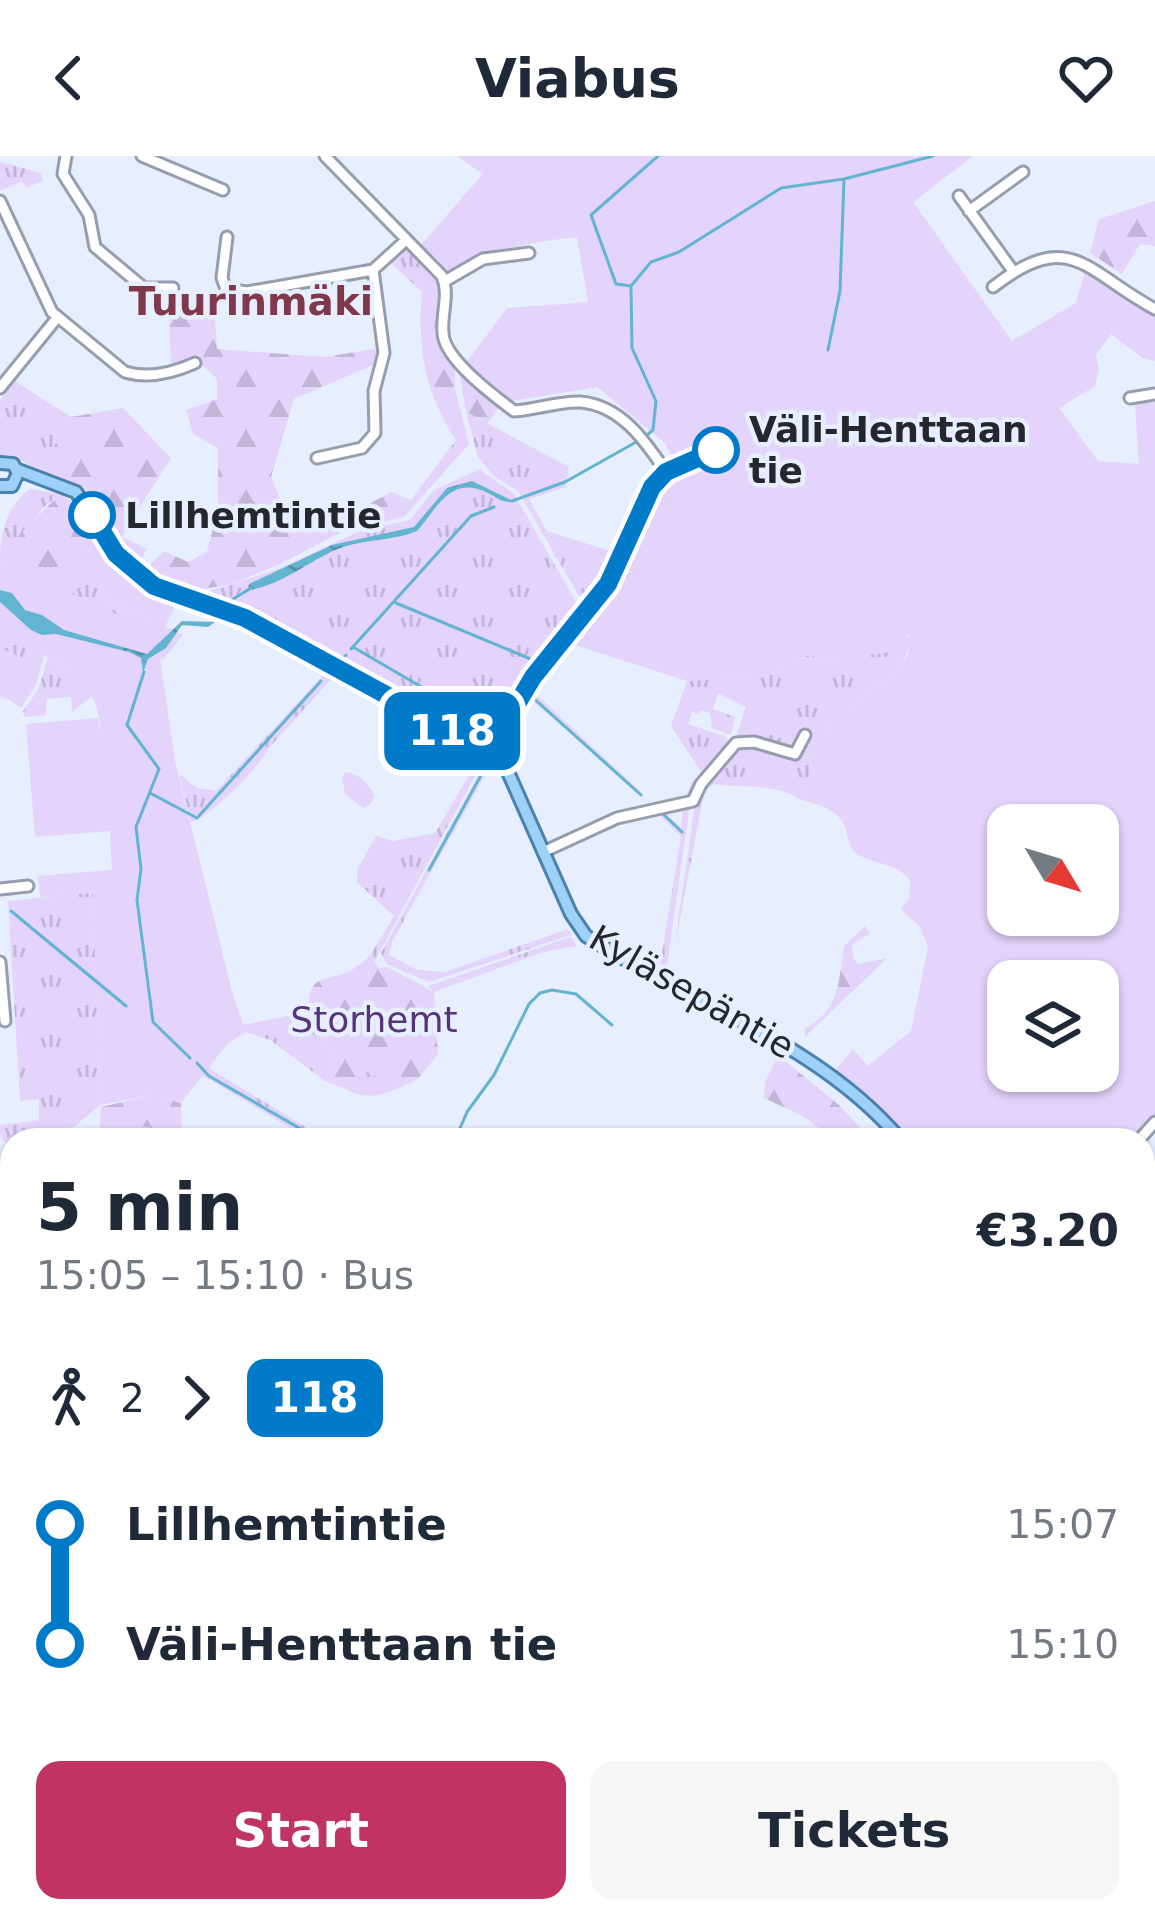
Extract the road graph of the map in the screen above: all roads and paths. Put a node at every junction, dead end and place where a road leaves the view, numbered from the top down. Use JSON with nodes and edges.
{"nodes":[{"id":1,"x":66,"y":156,"type":"edge"},
{"id":2,"x":142,"y":156,"type":"edge"},
{"id":3,"x":326,"y":156,"type":"edge"},
{"id":4,"x":1023,"y":172,"type":"dead end"},
{"id":5,"x":223,"y":190,"type":"dead end"},
{"id":6,"x":959,"y":196,"type":"dead end"},
{"id":7,"x":0,"y":201,"type":"edge"},
{"id":8,"x":969,"y":211,"type":"junction"},
{"id":9,"x":227,"y":237,"type":"dead end"},
{"id":10,"x":406,"y":240,"type":"junction"},
{"id":11,"x":529,"y":254,"type":"dead end"},
{"id":12,"x":374,"y":270,"type":"junction"},
{"id":13,"x":1013,"y":272,"type":"junction"},
{"id":14,"x":445,"y":281,"type":"junction"},
{"id":15,"x":173,"y":287,"type":"dead end"},
{"id":16,"x":993,"y":287,"type":"dead end"},
{"id":17,"x":1155,"y":309,"type":"edge"},
{"id":18,"x":57,"y":318,"type":"junction"},
{"id":19,"x":195,"y":364,"type":"dead end"},
{"id":20,"x":0,"y":388,"type":"edge"},
{"id":21,"x":1155,"y":394,"type":"edge"},
{"id":22,"x":1130,"y":398,"type":"dead end"},
{"id":23,"x":317,"y":458,"type":"dead end"},
{"id":24,"x":0,"y":463,"type":"edge"},
{"id":25,"x":7,"y":484,"type":"edge"},
{"id":26,"x":805,"y":735,"type":"dead end"},
{"id":27,"x":489,"y":751,"type":"junction"},
{"id":28,"x":542,"y":852,"type":"junction"},
{"id":29,"x":28,"y":886,"type":"dead end"},
{"id":30,"x":0,"y":889,"type":"edge"},
{"id":31,"x":0,"y":962,"type":"edge"},
{"id":32,"x":5,"y":1022,"type":"dead end"},
{"id":33,"x":889,"y":1128,"type":"edge"}],
"edges":[{"from":1,"to":15,"type":"street"},
{"from":2,"to":5,"type":"street"},
{"from":3,"to":10,"type":"street"},
{"from":4,"to":8,"type":"street"},
{"from":6,"to":8,"type":"street"},
{"from":7,"to":18,"type":"street"},
{"from":8,"to":13,"type":"street"},
{"from":9,"to":12,"type":"street"},
{"from":10,"to":12,"type":"street"},
{"from":10,"to":14,"type":"street"},
{"from":11,"to":14,"type":"street"},
{"from":12,"to":23,"type":"street"},
{"from":13,"to":16,"type":"street"},
{"from":13,"to":17,"type":"street"},
{"from":14,"to":27,"type":"street"},
{"from":18,"to":19,"type":"street"},
{"from":18,"to":20,"type":"street"},
{"from":21,"to":22,"type":"street"},
{"from":24,"to":25,"type":"main road"},
{"from":25,"to":27,"type":"main road"},
{"from":26,"to":28,"type":"street"},
{"from":27,"to":28,"type":"main road","name":"Kyläsepäntie"},
{"from":28,"to":33,"type":"main road","name":"Kyläsepäntie"},
{"from":29,"to":30,"type":"street"},
{"from":31,"to":32,"type":"street"}]}
